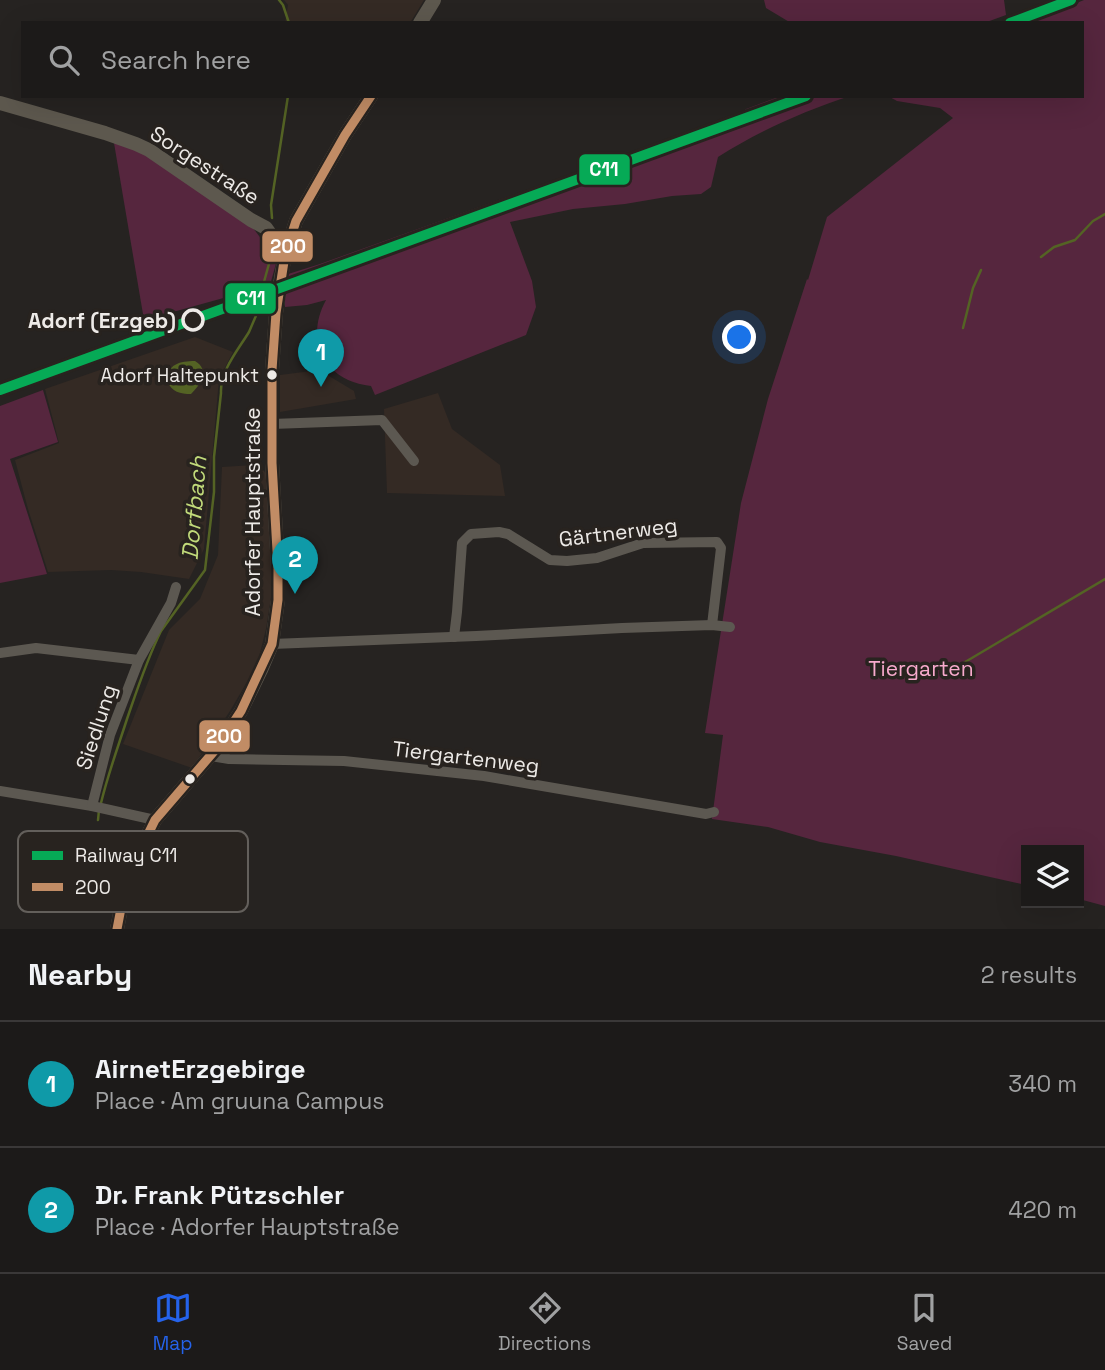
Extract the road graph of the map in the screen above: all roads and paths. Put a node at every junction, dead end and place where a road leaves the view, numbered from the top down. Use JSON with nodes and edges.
{"nodes":[{"id":1,"x":434,"y":0,"type":"edge"},
{"id":2,"x":421,"y":21,"type":"edge"},
{"id":3,"x":371,"y":98,"type":"edge"},
{"id":4,"x":0,"y":103,"type":"edge"},
{"id":5,"x":296,"y":221,"type":"junction"},
{"id":6,"x":266,"y":228,"type":"junction"},
{"id":7,"x":285,"y":255,"type":"junction"},
{"id":8,"x":272,"y":424,"type":"junction"},
{"id":9,"x":414,"y":461,"type":"dead end"},
{"id":10,"x":176,"y":587,"type":"dead end"},
{"id":11,"x":712,"y":625,"type":"junction"},
{"id":12,"x":730,"y":627,"type":"dead end"},
{"id":13,"x":454,"y":637,"type":"junction"},
{"id":14,"x":272,"y":644,"type":"junction"},
{"id":15,"x":0,"y":653,"type":"edge"},
{"id":16,"x":139,"y":660,"type":"junction"},
{"id":17,"x":211,"y":756,"type":"junction"},
{"id":18,"x":0,"y":791,"type":"edge"},
{"id":19,"x":92,"y":806,"type":"junction"},
{"id":20,"x":714,"y":812,"type":"dead end"},
{"id":21,"x":155,"y":820,"type":"junction"},
{"id":22,"x":150,"y":831,"type":"edge"}],
"edges":[{"from":1,"to":2,"type":"street"},
{"from":3,"to":5,"type":"street","name":"Adorfer Hauptstraße"},
{"from":4,"to":6,"type":"street","name":"Sorgestraße"},
{"from":5,"to":6,"type":"street","name":"Sorgestraße"},
{"from":5,"to":7,"type":"street","name":"Adorfer Hauptstraße"},
{"from":6,"to":7,"type":"street","name":"Sorgestraße"},
{"from":7,"to":8,"type":"street","name":"Adorfer Hauptstraße"},
{"from":8,"to":9,"type":"street"},
{"from":8,"to":14,"type":"street","name":"Adorfer Hauptstraße"},
{"from":10,"to":16,"type":"street","name":"Siedlung"},
{"from":11,"to":12,"type":"street"},
{"from":11,"to":13,"type":"street"},
{"from":11,"to":13,"type":"street","name":"Gärtnerweg"},
{"from":13,"to":14,"type":"street"},
{"from":14,"to":17,"type":"street","name":"Adorfer Hauptstraße"},
{"from":15,"to":16,"type":"street","name":"Siedlung"},
{"from":16,"to":19,"type":"street","name":"Siedlung"},
{"from":17,"to":20,"type":"street","name":"Tiergartenweg"},
{"from":17,"to":21,"type":"street","name":"Adorfer Hauptstraße"},
{"from":18,"to":19,"type":"street"},
{"from":19,"to":21,"type":"street"},
{"from":21,"to":22,"type":"street","name":"Adorfer Hauptstraße"}]}
